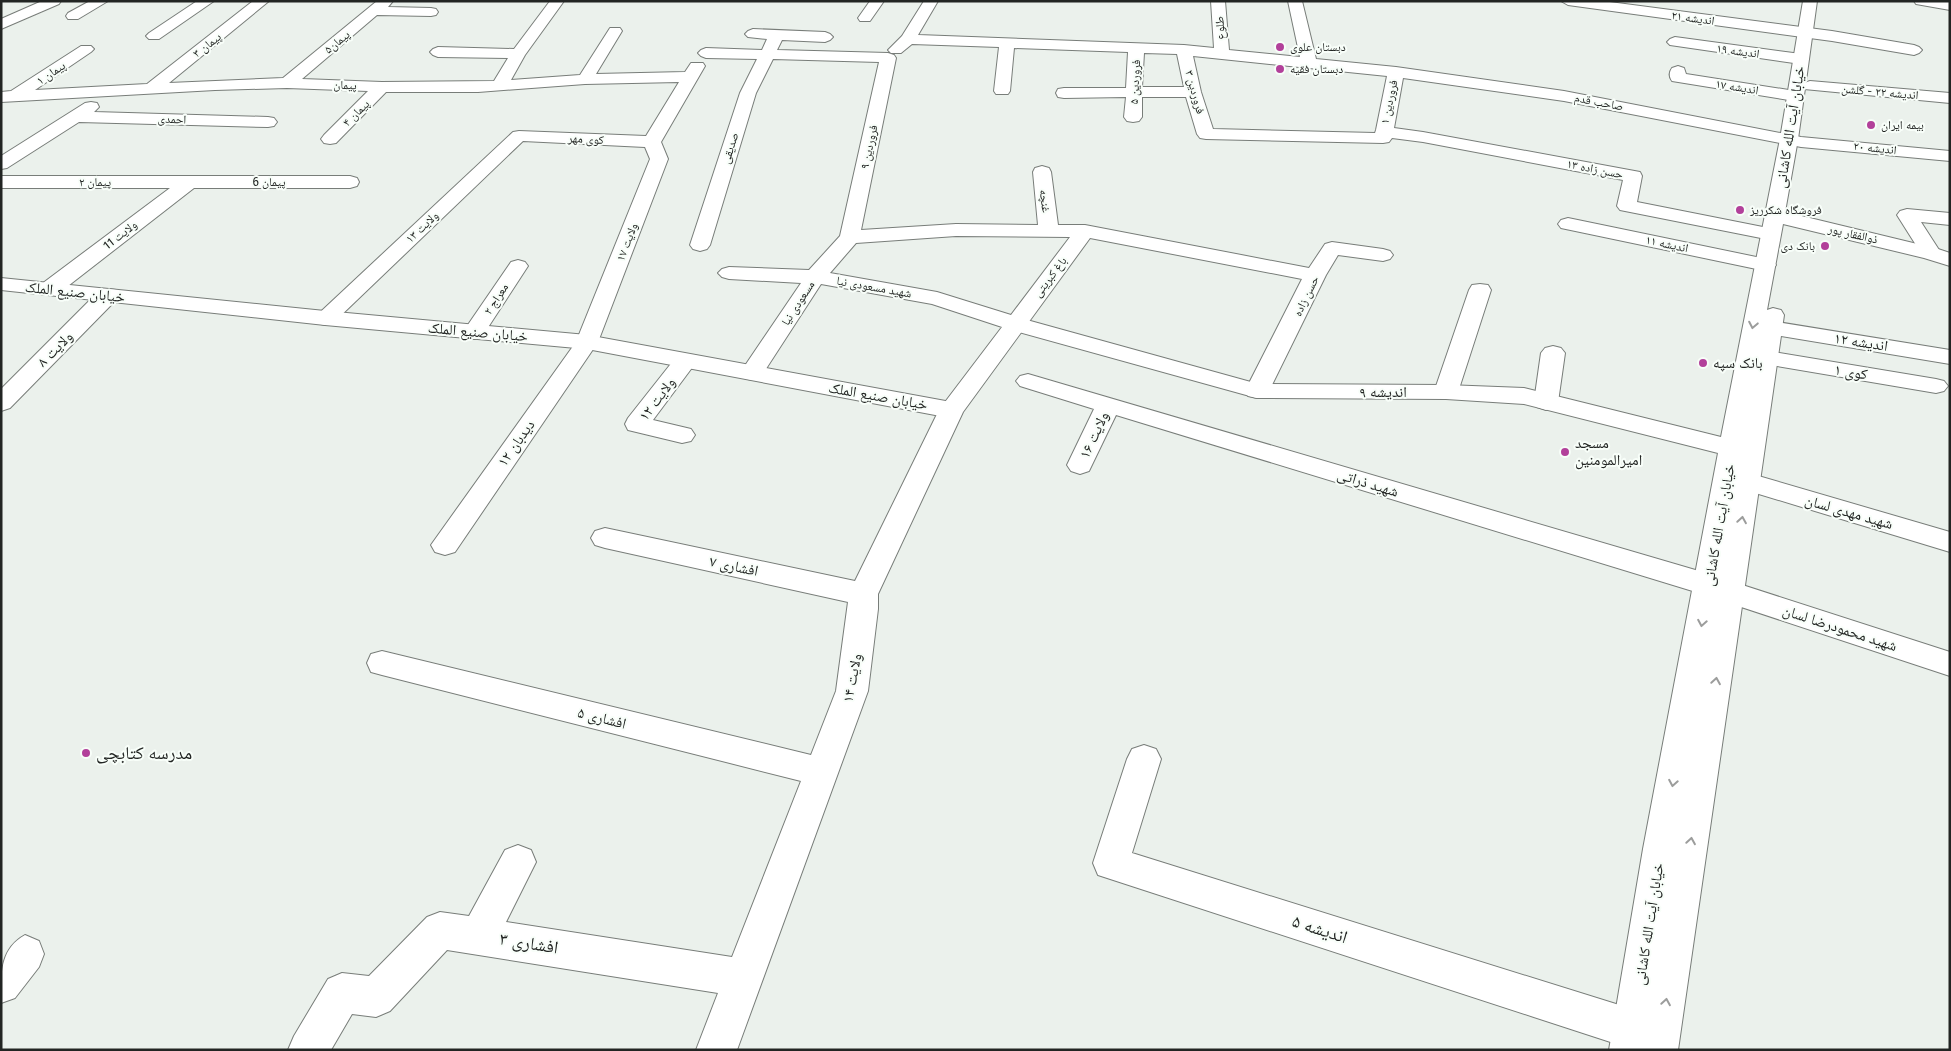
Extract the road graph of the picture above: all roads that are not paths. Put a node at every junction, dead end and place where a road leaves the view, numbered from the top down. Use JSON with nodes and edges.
{"nodes":[{"id":1,"x":100,"y":1,"type":"edge"},
{"id":2,"x":207,"y":1,"type":"edge"},
{"id":3,"x":262,"y":1,"type":"edge"},
{"id":4,"x":386,"y":1,"type":"edge"},
{"id":5,"x":557,"y":1,"type":"edge"},
{"id":6,"x":877,"y":1,"type":"edge"},
{"id":7,"x":931,"y":1,"type":"edge"},
{"id":8,"x":1218,"y":1,"type":"edge"},
{"id":9,"x":1295,"y":1,"type":"edge"},
{"id":10,"x":1568,"y":1,"type":"edge"},
{"id":11,"x":1810,"y":1,"type":"edge"},
{"id":12,"x":1823,"y":1,"type":"edge"},
{"id":13,"x":1921,"y":1,"type":"edge"},
{"id":14,"x":10,"y":3,"type":"dead end"},
{"id":15,"x":51,"y":3,"type":"edge"},
{"id":16,"x":1950,"y":6,"type":"edge"},
{"id":17,"x":374,"y":11,"type":"junction"},
{"id":18,"x":431,"y":12,"type":"dead end"},
{"id":19,"x":73,"y":16,"type":"dead end"},
{"id":20,"x":865,"y":18,"type":"dead end"},
{"id":21,"x":1,"y":25,"type":"edge"},
{"id":22,"x":615,"y":30,"type":"dead end"},
{"id":23,"x":1811,"y":33,"type":"junction"},
{"id":24,"x":753,"y":34,"type":"dead end"},
{"id":25,"x":777,"y":35,"type":"junction"},
{"id":26,"x":154,"y":36,"type":"dead end"},
{"id":27,"x":825,"y":36,"type":"dead end"},
{"id":28,"x":714,"y":37,"type":"dead end"},
{"id":29,"x":908,"y":39,"type":"junction"},
{"id":30,"x":1675,"y":42,"type":"dead end"},
{"id":31,"x":1006,"y":43,"type":"junction"},
{"id":32,"x":1136,"y":48,"type":"junction"},
{"id":33,"x":86,"y":49,"type":"dead end"},
{"id":34,"x":1184,"y":50,"type":"junction"},
{"id":35,"x":1914,"y":50,"type":"dead end"},
{"id":36,"x":438,"y":52,"type":"dead end"},
{"id":37,"x":706,"y":53,"type":"junction"},
{"id":38,"x":518,"y":54,"type":"junction"},
{"id":39,"x":1222,"y":54,"type":"junction"},
{"id":40,"x":768,"y":55,"type":"junction"},
{"id":41,"x":888,"y":58,"type":"junction"},
{"id":42,"x":1801,"y":59,"type":"junction"},
{"id":43,"x":1309,"y":63,"type":"junction"},
{"id":44,"x":1396,"y":72,"type":"junction"},
{"id":45,"x":1678,"y":74,"type":"dead end"},
{"id":46,"x":689,"y":77,"type":"junction"},
{"id":47,"x":585,"y":78,"type":"junction"},
{"id":48,"x":287,"y":83,"type":"junction"},
{"id":49,"x":500,"y":85,"type":"junction"},
{"id":50,"x":382,"y":87,"type":"junction"},
{"id":51,"x":152,"y":88,"type":"junction"},
{"id":52,"x":117,"y":90,"type":"junction"},
{"id":53,"x":1002,"y":91,"type":"dead end"},
{"id":54,"x":1802,"y":91,"type":"junction"},
{"id":55,"x":1064,"y":92,"type":"dead end"},
{"id":56,"x":1134,"y":92,"type":"junction"},
{"id":57,"x":1193,"y":92,"type":"junction"},
{"id":58,"x":9,"y":96,"type":"edge"},
{"id":59,"x":1950,"y":98,"type":"edge"},
{"id":60,"x":76,"y":117,"type":"junction"},
{"id":61,"x":1133,"y":117,"type":"dead end"},
{"id":62,"x":268,"y":122,"type":"dead end"},
{"id":63,"x":1383,"y":132,"type":"junction"},
{"id":64,"x":519,"y":136,"type":"joint"},
{"id":65,"x":330,"y":139,"type":"dead end"},
{"id":66,"x":1795,"y":141,"type":"junction"},
{"id":67,"x":652,"y":142,"type":"junction"},
{"id":68,"x":1950,"y":156,"type":"edge"},
{"id":69,"x":1,"y":164,"type":"edge"},
{"id":70,"x":1042,"y":172,"type":"dead end"},
{"id":71,"x":1,"y":182,"type":"edge"},
{"id":72,"x":189,"y":182,"type":"junction"},
{"id":73,"x":350,"y":182,"type":"dead end"},
{"id":74,"x":1950,"y":219,"type":"edge"},
{"id":75,"x":1778,"y":223,"type":"junction"},
{"id":76,"x":1568,"y":224,"type":"dead end"},
{"id":77,"x":1049,"y":230,"type":"junction"},
{"id":78,"x":1085,"y":230,"type":"junction"},
{"id":79,"x":850,"y":237,"type":"junction"},
{"id":80,"x":700,"y":245,"type":"dead end"},
{"id":81,"x":1383,"y":255,"type":"dead end"},
{"id":82,"x":1940,"y":256,"type":"edge"},
{"id":83,"x":1766,"y":265,"type":"junction"},
{"id":84,"x":518,"y":266,"type":"dead end"},
{"id":85,"x":1950,"y":268,"type":"edge"},
{"id":86,"x":729,"y":273,"type":"dead end"},
{"id":87,"x":1315,"y":275,"type":"junction"},
{"id":88,"x":815,"y":277,"type":"junction"},
{"id":89,"x":1,"y":284,"type":"edge"},
{"id":90,"x":51,"y":288,"type":"junction"},
{"id":91,"x":1480,"y":290,"type":"dead end"},
{"id":92,"x":108,"y":296,"type":"junction"},
{"id":93,"x":325,"y":318,"type":"junction"},
{"id":94,"x":1016,"y":324,"type":"junction"},
{"id":95,"x":1771,"y":328,"type":"junction"},
{"id":96,"x":474,"y":332,"type":"junction"},
{"id":97,"x":587,"y":342,"type":"junction"},
{"id":98,"x":1553,"y":353,"type":"dead end"},
{"id":99,"x":1950,"y":357,"type":"edge"},
{"id":100,"x":1767,"y":358,"type":"junction"},
{"id":101,"x":685,"y":361,"type":"junction"},
{"id":102,"x":752,"y":373,"type":"junction"},
{"id":103,"x":1028,"y":381,"type":"dead end"},
{"id":104,"x":1936,"y":386,"type":"dead end"},
{"id":105,"x":1257,"y":391,"type":"junction"},
{"id":106,"x":1446,"y":392,"type":"junction"},
{"id":107,"x":1546,"y":402,"type":"junction"},
{"id":108,"x":1,"y":403,"type":"edge"},
{"id":109,"x":1108,"y":405,"type":"junction"},
{"id":110,"x":951,"y":410,"type":"junction"},
{"id":111,"x":682,"y":435,"type":"dead end"},
{"id":112,"x":1742,"y":451,"type":"junction"},
{"id":113,"x":1080,"y":464,"type":"dead end"},
{"id":114,"x":1748,"y":482,"type":"junction"},
{"id":115,"x":605,"y":538,"type":"dead end"},
{"id":116,"x":1950,"y":542,"type":"edge"},
{"id":117,"x":445,"y":545,"type":"dead end"},
{"id":118,"x":1719,"y":589,"type":"junction"},
{"id":119,"x":863,"y":594,"type":"junction"},
{"id":120,"x":382,"y":663,"type":"dead end"},
{"id":121,"x":1950,"y":664,"type":"edge"},
{"id":122,"x":1144,"y":759,"type":"dead end"},
{"id":123,"x":822,"y":772,"type":"junction"},
{"id":124,"x":518,"y":862,"type":"dead end"},
{"id":125,"x":479,"y":935,"type":"junction"},
{"id":126,"x":13,"y":954,"type":"edge"},
{"id":127,"x":743,"y":978,"type":"junction"},
{"id":128,"x":1,"y":984,"type":"edge"},
{"id":129,"x":1640,"y":1043,"type":"edge"},
{"id":130,"x":308,"y":1050,"type":"edge"},
{"id":131,"x":716,"y":1050,"type":"edge"}],
"edges":[{"from":1,"to":19,"type":"street"},
{"from":2,"to":26,"type":"street"},
{"from":3,"to":51,"type":"street","name":"پیمان ۳"},
{"from":4,"to":17,"type":"street","name":"پیمان۵"},
{"from":5,"to":38,"type":"street"},
{"from":6,"to":20,"type":"street"},
{"from":7,"to":29,"type":"street"},
{"from":8,"to":39,"type":"street","name":"طلوع"},
{"from":9,"to":43,"type":"street"},
{"from":10,"to":23,"type":"street","name":"اندیشه ۲۱"},
{"from":11,"to":23,"type":"street","name":"خیابان آیت الله کاشانی"},
{"from":12,"to":23,"type":"street","name":"خیابان آیت الله کاشانی"},
{"from":13,"to":16,"type":"street"},
{"from":14,"to":15,"type":"street"},
{"from":15,"to":21,"type":"street"},
{"from":17,"to":18,"type":"street"},
{"from":17,"to":48,"type":"street","name":"پیمان۵"},
{"from":22,"to":47,"type":"street"},
{"from":23,"to":35,"type":"street","name":"اندیشه ۲۱"},
{"from":23,"to":42,"type":"street","name":"خیابان آیت الله کاشانی"},
{"from":23,"to":54,"type":"street","name":"خیابان آیت الله کاشانی"},
{"from":24,"to":25,"type":"street"},
{"from":25,"to":27,"type":"street"},
{"from":25,"to":40,"type":"street"},
{"from":28,"to":37,"type":"street"},
{"from":29,"to":31,"type":"street","name":"صاحب قدم"},
{"from":29,"to":41,"type":"street"},
{"from":30,"to":42,"type":"street","name":"اندیشه ۱۹"},
{"from":31,"to":32,"type":"street","name":"صاحب قدم"},
{"from":31,"to":53,"type":"street"},
{"from":32,"to":34,"type":"street","name":"صاحب قدم"},
{"from":32,"to":56,"type":"street","name":"فروردین ۵"},
{"from":33,"to":58,"type":"street","name":"پیمان ۱"},
{"from":34,"to":39,"type":"street","name":"صاحب قدم"},
{"from":34,"to":57,"type":"street","name":"فروردین ۳"},
{"from":36,"to":38,"type":"street"},
{"from":37,"to":40,"type":"street"},
{"from":37,"to":46,"type":"street"},
{"from":38,"to":49,"type":"street"},
{"from":39,"to":43,"type":"street","name":"صاحب قدم"},
{"from":40,"to":41,"type":"street"},
{"from":40,"to":80,"type":"street","name":"صدیقی"},
{"from":41,"to":79,"type":"street","name":"فروردین ۹"},
{"from":42,"to":54,"type":"street","name":"خیابان آیت الله کاشانی"},
{"from":43,"to":44,"type":"street","name":"صاحب قدم"},
{"from":44,"to":63,"type":"street","name":"فروردین ۱"},
{"from":44,"to":66,"type":"street","name":"صاحب قدم"},
{"from":45,"to":54,"type":"street","name":"اندیشه ۱۷"},
{"from":46,"to":47,"type":"street","name":"پیمان"},
{"from":46,"to":67,"type":"street"},
{"from":47,"to":49,"type":"street","name":"پیمان"},
{"from":48,"to":50,"type":"street","name":"پیمان"},
{"from":48,"to":51,"type":"street","name":"پیمان"},
{"from":49,"to":50,"type":"street","name":"پیمان"},
{"from":50,"to":65,"type":"street","name":"پیمان ۴"},
{"from":51,"to":52,"type":"street","name":"پیمان"},
{"from":52,"to":58,"type":"street","name":"پیمان"},
{"from":52,"to":60,"type":"street"},
{"from":54,"to":59,"type":"street","name":"اندیشه ۲۲ - گلشن"},
{"from":54,"to":66,"type":"street","name":"خیابان آیت الله کاشانی"},
{"from":55,"to":56,"type":"street"},
{"from":56,"to":57,"type":"street"},
{"from":56,"to":61,"type":"street","name":"فروردین ۵"},
{"from":57,"to":63,"type":"street","name":"فروردین ۳"},
{"from":60,"to":62,"type":"street","name":"احمدی"},
{"from":60,"to":69,"type":"street"},
{"from":63,"to":75,"type":"street","name":"حسن زاده ۱۳"},
{"from":64,"to":67,"type":"street","name":"کوی مهر"},
{"from":64,"to":93,"type":"street","name":"ولایت ۱۳"},
{"from":66,"to":68,"type":"street","name":"اندیشه ۲۰"},
{"from":66,"to":75,"type":"street","name":"خیابان آیت الله کاشانی"},
{"from":67,"to":97,"type":"street","name":"ولایت ۱۷"},
{"from":70,"to":77,"type":"street","name":"غنچه"},
{"from":71,"to":72,"type":"street","name":"پیمان ۲"},
{"from":72,"to":73,"type":"street","name":"پیمان 6"},
{"from":72,"to":90,"type":"street","name":"ولایت 11"},
{"from":74,"to":82,"type":"street"},
{"from":75,"to":82,"type":"street","name":"ذوالفقار پور"},
{"from":75,"to":83,"type":"street","name":"خیابان آیت الله کاشانی"},
{"from":75,"to":95,"type":"street","name":"خیابان آیت الله کاشانی"},
{"from":76,"to":83,"type":"street","name":"اندیشه ۱۱"},
{"from":77,"to":78,"type":"street"},
{"from":77,"to":79,"type":"street"},
{"from":78,"to":87,"type":"street"},
{"from":78,"to":94,"type":"street","name":"باغ کبریتی"},
{"from":79,"to":88,"type":"street","name":"مسعودی نیا"},
{"from":81,"to":87,"type":"street","name":"حسن زاده"},
{"from":82,"to":85,"type":"street","name":"ذوالفقار پور"},
{"from":83,"to":112,"type":"street","name":"خیابان آیت الله کاشانی","one_way":true},
{"from":84,"to":96,"type":"street","name":"معراج ۲"},
{"from":86,"to":88,"type":"street","name":"شهید مسعودی نیا"},
{"from":87,"to":105,"type":"street","name":"حسن زاده"},
{"from":88,"to":94,"type":"street","name":"شهید مسعودی نیا"},
{"from":88,"to":102,"type":"street","name":"مسعودی نیا"},
{"from":89,"to":90,"type":"street","name":"خیابان صنیع الملک"},
{"from":90,"to":92,"type":"street","name":"خیابان صنیع الملک"},
{"from":91,"to":106,"type":"street"},
{"from":92,"to":93,"type":"street","name":"خیابان صنیع الملک"},
{"from":92,"to":108,"type":"street","name":"ولایت ۸"},
{"from":93,"to":96,"type":"street","name":"خیابان صنیع الملک"},
{"from":94,"to":105,"type":"street","name":"اندیشه ۹"},
{"from":94,"to":110,"type":"street","name":"ولایت ۱۴"},
{"from":95,"to":99,"type":"street","name":"اندیشه ۱۲"},
{"from":95,"to":100,"type":"street","name":"خیابان آیت الله کاشانی"},
{"from":96,"to":97,"type":"street","name":"خیابان صنیع الملک"},
{"from":97,"to":101,"type":"street","name":"خیابان صنیع الملک"},
{"from":97,"to":117,"type":"street","name":"دیدبان ۱۲"},
{"from":98,"to":107,"type":"street"},
{"from":100,"to":104,"type":"street","name":"کوی ۱"},
{"from":100,"to":112,"type":"street","name":"خیابان آیت الله کاشانی"},
{"from":101,"to":102,"type":"street","name":"خیابان صنیع الملک"},
{"from":101,"to":111,"type":"street","name":"ولایت ۱۲"},
{"from":102,"to":110,"type":"street","name":"خیابان صنیع الملک"},
{"from":103,"to":109,"type":"street","name":"شهید ذراتی"},
{"from":105,"to":106,"type":"street","name":"اندیشه ۹"},
{"from":106,"to":107,"type":"street","name":"اندیشه ۹"},
{"from":107,"to":112,"type":"street","name":"اندیشه ۹"},
{"from":109,"to":113,"type":"street","name":"ولایت ۱۶"},
{"from":109,"to":118,"type":"street","name":"شهید ذراتی"},
{"from":110,"to":119,"type":"street","name":"ولایت ۱۴"},
{"from":112,"to":114,"type":"street","name":"خیابان آیت الله کاشانی"},
{"from":112,"to":118,"type":"street","name":"خیابان آیت الله کاشانی"},
{"from":114,"to":116,"type":"street","name":"شهید مهدی لسان"},
{"from":118,"to":114,"type":"street","name":"خیابان آیت الله کاشانی","one_way":true},
{"from":115,"to":119,"type":"street","name":"افشاری ۷"},
{"from":118,"to":121,"type":"street","name":"شهید محمودرضا لسان"},
{"from":118,"to":129,"type":"street","name":"خیابان آیت الله کاشانی"},
{"from":119,"to":123,"type":"street","name":"ولایت ۱۴"},
{"from":120,"to":123,"type":"street","name":"افشاری ۵"},
{"from":122,"to":129,"type":"street","name":"اندیشه ۵"},
{"from":123,"to":127,"type":"street","name":"ولایت ۱۴"},
{"from":124,"to":125,"type":"street"},
{"from":125,"to":127,"type":"street","name":"افشاری ۳"},
{"from":125,"to":130,"type":"street","name":"افشاری ۳"},
{"from":126,"to":128,"type":"street"},
{"from":127,"to":131,"type":"street","name":"ولایت ۱۴"}]}
